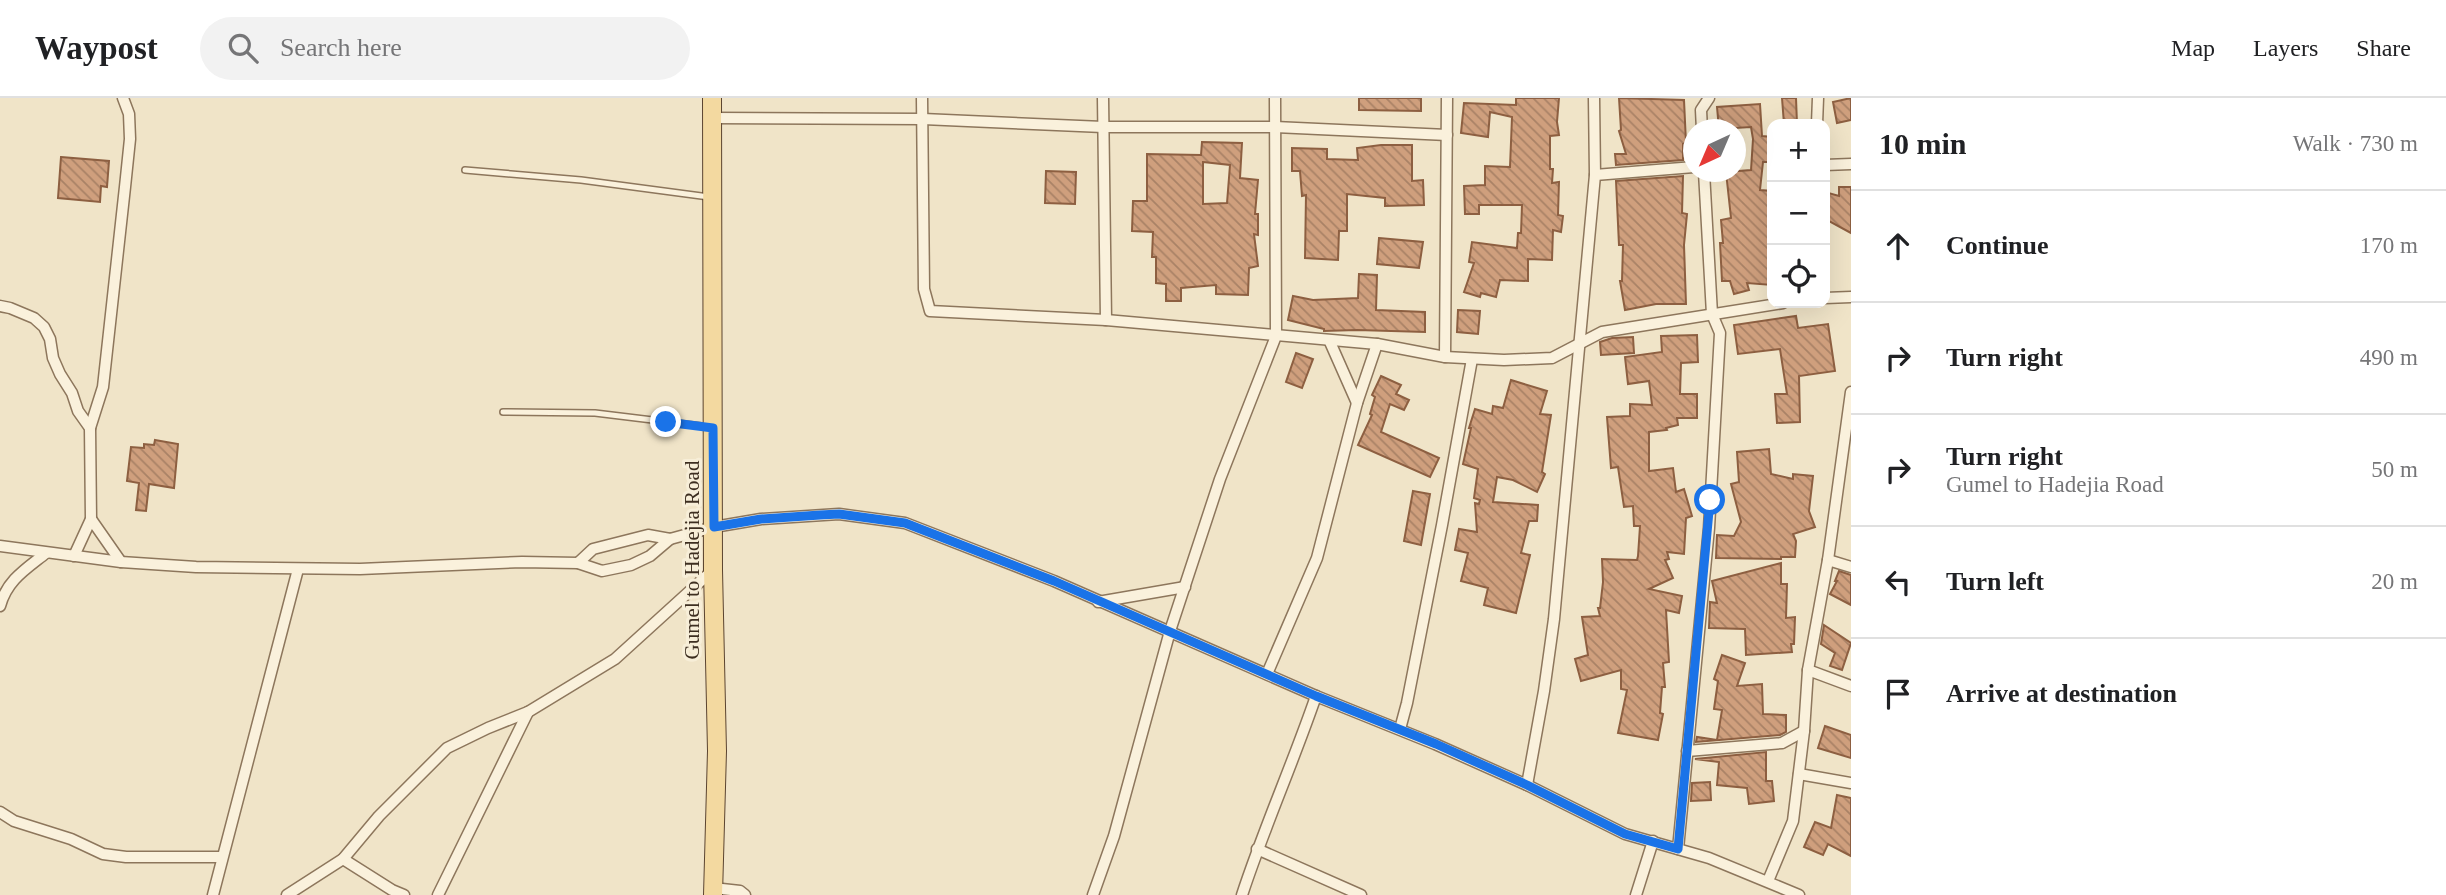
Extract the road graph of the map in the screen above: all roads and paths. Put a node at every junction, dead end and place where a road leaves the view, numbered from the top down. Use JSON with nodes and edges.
{"nodes":[{"id":1,"x":123,"y":98,"type":"edge"},
{"id":2,"x":712,"y":98,"type":"edge"},
{"id":3,"x":922,"y":98,"type":"edge"},
{"id":4,"x":1102,"y":98,"type":"edge"},
{"id":5,"x":1275,"y":98,"type":"edge"},
{"id":6,"x":1447,"y":98,"type":"edge"},
{"id":7,"x":1594,"y":98,"type":"edge"},
{"id":8,"x":1709,"y":98,"type":"edge"},
{"id":9,"x":1818,"y":98,"type":"edge"},
{"id":10,"x":713,"y":118,"type":"junction"},
{"id":11,"x":922,"y":119,"type":"junction"},
{"id":12,"x":1701,"y":119,"type":"edge"},
{"id":13,"x":1817,"y":119,"type":"edge"},
{"id":14,"x":1103,"y":127,"type":"junction"},
{"id":15,"x":1275,"y":127,"type":"junction"},
{"id":16,"x":1447,"y":135,"type":"junction"},
{"id":17,"x":1851,"y":164,"type":"edge"},
{"id":18,"x":1830,"y":165,"type":"edge"},
{"id":19,"x":1683,"y":168,"type":"edge"},
{"id":20,"x":465,"y":170,"type":"dead end"},
{"id":21,"x":1595,"y":175,"type":"junction"},
{"id":22,"x":1705,"y":182,"type":"edge"},
{"id":23,"x":712,"y":197,"type":"junction"},
{"id":24,"x":1830,"y":298,"type":"edge"},
{"id":25,"x":1851,"y":298,"type":"edge"},
{"id":26,"x":1767,"y":305,"type":"edge"},
{"id":27,"x":0,"y":306,"type":"edge"},
{"id":28,"x":1712,"y":314,"type":"junction"},
{"id":29,"x":1106,"y":320,"type":"junction"},
{"id":30,"x":1276,"y":336,"type":"junction"},
{"id":31,"x":1330,"y":341,"type":"junction"},
{"id":32,"x":1580,"y":343,"type":"junction"},
{"id":33,"x":1377,"y":344,"type":"junction"},
{"id":34,"x":1445,"y":357,"type":"junction"},
{"id":35,"x":1472,"y":359,"type":"junction"},
{"id":36,"x":1851,"y":394,"type":"edge"},
{"id":37,"x":1357,"y":403,"type":"junction"},
{"id":38,"x":503,"y":412,"type":"dead end"},
{"id":39,"x":90,"y":428,"type":"junction"},
{"id":40,"x":713,"y":428,"type":"junction"},
{"id":41,"x":1846,"y":464,"type":"edge"},
{"id":42,"x":91,"y":519,"type":"junction"},
{"id":43,"x":714,"y":527,"type":"junction"},
{"id":44,"x":670,"y":539,"type":"junction"},
{"id":45,"x":0,"y":546,"type":"edge"},
{"id":46,"x":47,"y":553,"type":"junction"},
{"id":47,"x":74,"y":556,"type":"junction"},
{"id":48,"x":1828,"y":559,"type":"junction"},
{"id":49,"x":121,"y":562,"type":"junction"},
{"id":50,"x":578,"y":563,"type":"junction"},
{"id":51,"x":1851,"y":567,"type":"edge"},
{"id":52,"x":298,"y":569,"type":"junction"},
{"id":53,"x":713,"y":569,"type":"junction"},
{"id":54,"x":1185,"y":587,"type":"junction"},
{"id":55,"x":1098,"y":602,"type":"junction"},
{"id":56,"x":0,"y":604,"type":"edge"},
{"id":57,"x":1170,"y":632,"type":"junction"},
{"id":58,"x":1808,"y":670,"type":"junction"},
{"id":59,"x":1267,"y":674,"type":"junction"},
{"id":60,"x":1851,"y":686,"type":"edge"},
{"id":61,"x":1316,"y":696,"type":"junction"},
{"id":62,"x":528,"y":712,"type":"junction"},
{"id":63,"x":1399,"y":729,"type":"junction"},
{"id":64,"x":1804,"y":731,"type":"junction"},
{"id":65,"x":1782,"y":743,"type":"junction"},
{"id":66,"x":1687,"y":751,"type":"junction"},
{"id":67,"x":1801,"y":754,"type":"junction"},
{"id":68,"x":1799,"y":774,"type":"junction"},
{"id":69,"x":1851,"y":783,"type":"edge"},
{"id":70,"x":1527,"y":785,"type":"junction"},
{"id":71,"x":0,"y":812,"type":"edge"},
{"id":72,"x":1653,"y":841,"type":"junction"},
{"id":73,"x":1257,"y":849,"type":"junction"},
{"id":74,"x":1678,"y":849,"type":"junction"},
{"id":75,"x":222,"y":857,"type":"junction"},
{"id":76,"x":343,"y":859,"type":"junction"},
{"id":77,"x":1768,"y":881,"type":"junction"},
{"id":78,"x":713,"y":892,"type":"edge"},
{"id":79,"x":213,"y":895,"type":"edge"},
{"id":80,"x":287,"y":895,"type":"edge"},
{"id":81,"x":404,"y":895,"type":"edge"},
{"id":82,"x":438,"y":895,"type":"edge"},
{"id":83,"x":745,"y":895,"type":"edge"},
{"id":84,"x":1093,"y":895,"type":"edge"},
{"id":85,"x":1242,"y":895,"type":"edge"},
{"id":86,"x":1361,"y":895,"type":"edge"},
{"id":87,"x":1636,"y":895,"type":"edge"},
{"id":88,"x":1799,"y":895,"type":"edge"}],
"edges":[{"from":1,"to":39,"type":"street"},
{"from":2,"to":10,"type":"main road","name":"Gumel to Hadejia Road"},
{"from":3,"to":11,"type":"street"},
{"from":4,"to":14,"type":"street"},
{"from":5,"to":15,"type":"street"},
{"from":6,"to":16,"type":"street"},
{"from":7,"to":21,"type":"street"},
{"from":8,"to":12,"type":"street"},
{"from":9,"to":13,"type":"street"},
{"from":10,"to":11,"type":"street"},
{"from":10,"to":23,"type":"main road","name":"Gumel to Hadejia Road"},
{"from":11,"to":14,"type":"street"},
{"from":11,"to":29,"type":"street"},
{"from":14,"to":15,"type":"street"},
{"from":14,"to":29,"type":"street"},
{"from":15,"to":16,"type":"street"},
{"from":15,"to":30,"type":"street"},
{"from":16,"to":34,"type":"street"},
{"from":17,"to":18,"type":"street"},
{"from":19,"to":21,"type":"street"},
{"from":20,"to":23,"type":"lane"},
{"from":21,"to":32,"type":"street"},
{"from":22,"to":28,"type":"street"},
{"from":23,"to":40,"type":"main road","name":"Gumel to Hadejia Road"},
{"from":24,"to":25,"type":"street"},
{"from":26,"to":28,"type":"street"},
{"from":27,"to":39,"type":"street"},
{"from":28,"to":32,"type":"street"},
{"from":28,"to":66,"type":"street"},
{"from":29,"to":30,"type":"street"},
{"from":30,"to":31,"type":"street"},
{"from":30,"to":54,"type":"street"},
{"from":31,"to":33,"type":"street"},
{"from":31,"to":37,"type":"street"},
{"from":32,"to":35,"type":"street"},
{"from":32,"to":70,"type":"street"},
{"from":33,"to":34,"type":"street"},
{"from":33,"to":37,"type":"street"},
{"from":34,"to":35,"type":"street"},
{"from":35,"to":63,"type":"street"},
{"from":36,"to":41,"type":"street"},
{"from":37,"to":59,"type":"street"},
{"from":38,"to":40,"type":"lane"},
{"from":39,"to":42,"type":"street"},
{"from":40,"to":43,"type":"main road","name":"Gumel to Hadejia Road"},
{"from":41,"to":48,"type":"street"},
{"from":42,"to":47,"type":"street"},
{"from":42,"to":49,"type":"street"},
{"from":43,"to":44,"type":"street"},
{"from":43,"to":53,"type":"main road","name":"Gumel to Hadejia Road"},
{"from":43,"to":55,"type":"street"},
{"from":44,"to":50,"type":"street"},
{"from":44,"to":50,"type":"street"},
{"from":45,"to":46,"type":"street"},
{"from":46,"to":47,"type":"street"},
{"from":46,"to":56,"type":"street"},
{"from":47,"to":49,"type":"street"},
{"from":48,"to":51,"type":"street"},
{"from":48,"to":58,"type":"street"},
{"from":49,"to":52,"type":"street"},
{"from":50,"to":52,"type":"street"},
{"from":52,"to":75,"type":"street"},
{"from":53,"to":62,"type":"street"},
{"from":53,"to":78,"type":"main road","name":"Gumel to Hadejia Road"},
{"from":54,"to":55,"type":"street"},
{"from":54,"to":57,"type":"street"},
{"from":55,"to":57,"type":"street"},
{"from":57,"to":59,"type":"street"},
{"from":57,"to":84,"type":"street"},
{"from":58,"to":60,"type":"street"},
{"from":58,"to":64,"type":"street"},
{"from":59,"to":61,"type":"street"},
{"from":61,"to":63,"type":"street"},
{"from":61,"to":73,"type":"street"},
{"from":62,"to":76,"type":"street"},
{"from":62,"to":82,"type":"street"},
{"from":63,"to":70,"type":"street"},
{"from":64,"to":65,"type":"street"},
{"from":64,"to":67,"type":"street"},
{"from":65,"to":66,"type":"street"},
{"from":65,"to":67,"type":"street"},
{"from":66,"to":74,"type":"street"},
{"from":67,"to":68,"type":"street"},
{"from":68,"to":69,"type":"street"},
{"from":68,"to":77,"type":"street"},
{"from":70,"to":72,"type":"street"},
{"from":71,"to":75,"type":"street"},
{"from":72,"to":74,"type":"street"},
{"from":72,"to":87,"type":"street"},
{"from":73,"to":85,"type":"street"},
{"from":73,"to":86,"type":"street"},
{"from":74,"to":77,"type":"street"},
{"from":75,"to":79,"type":"street"},
{"from":76,"to":80,"type":"street"},
{"from":76,"to":81,"type":"street"},
{"from":77,"to":88,"type":"street"},
{"from":78,"to":83,"type":"street"}]}
